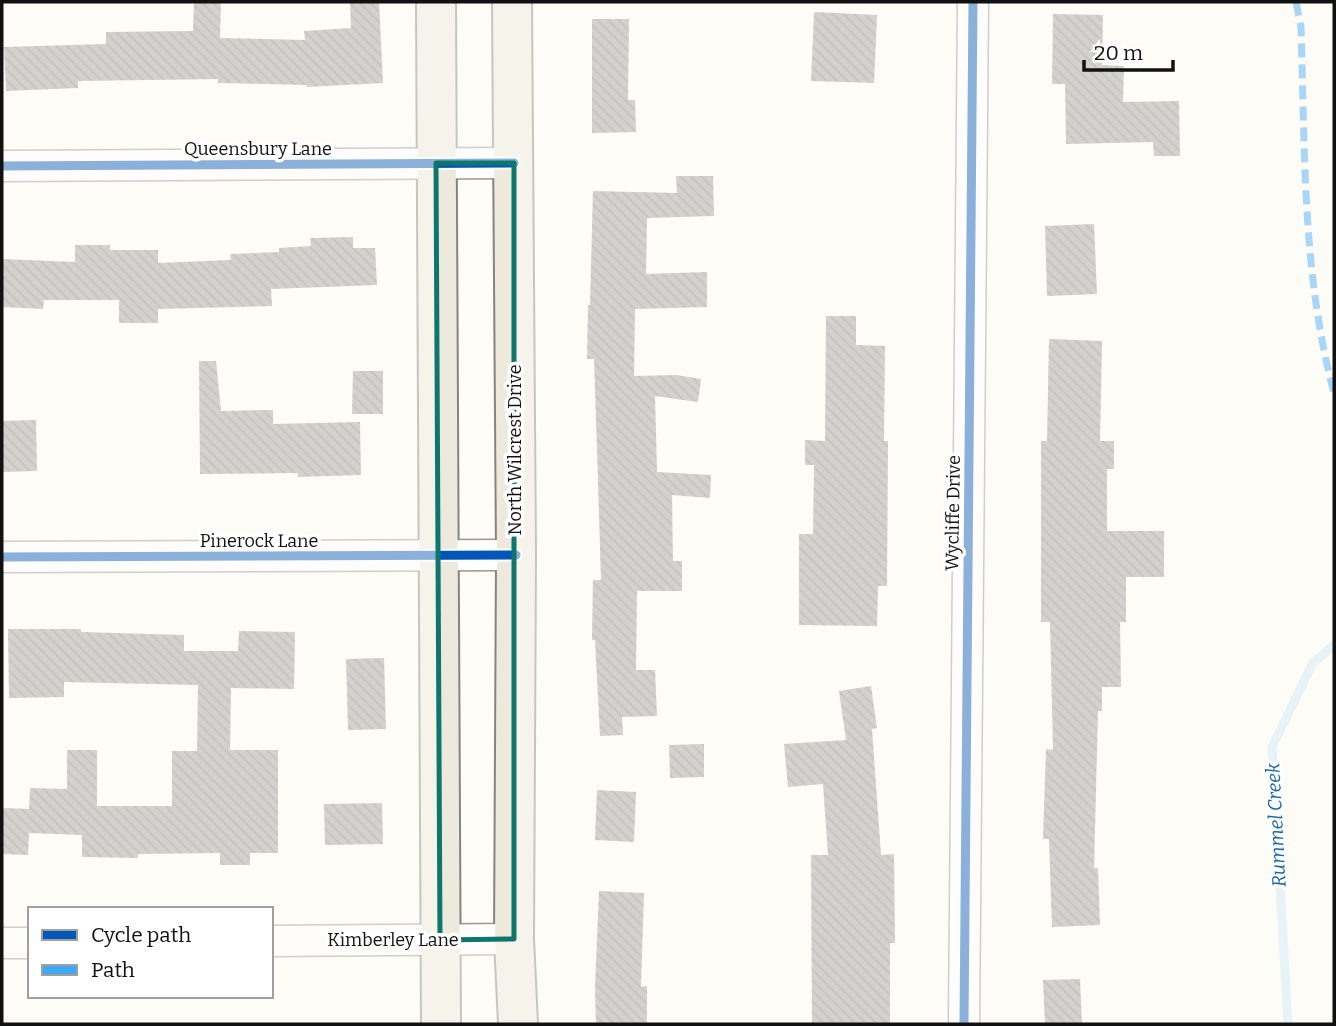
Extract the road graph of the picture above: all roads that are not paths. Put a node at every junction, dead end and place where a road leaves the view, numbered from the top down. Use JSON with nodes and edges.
{"nodes":[{"id":1,"x":436,"y":2,"type":"edge"},
{"id":2,"x":512,"y":2,"type":"edge"},
{"id":3,"x":973,"y":2,"type":"edge"},
{"id":4,"x":436,"y":163,"type":"junction"},
{"id":5,"x":514,"y":163,"type":"junction"},
{"id":6,"x":2,"y":166,"type":"edge"},
{"id":7,"x":440,"y":555,"type":"junction"},
{"id":8,"x":516,"y":555,"type":"junction"},
{"id":9,"x":2,"y":558,"type":"edge"},
{"id":10,"x":514,"y":939,"type":"junction"},
{"id":11,"x":440,"y":940,"type":"junction"},
{"id":12,"x":273,"y":941,"type":"edge"},
{"id":13,"x":2,"y":943,"type":"edge"},
{"id":14,"x":28,"y":943,"type":"edge"},
{"id":15,"x":441,"y":1024,"type":"edge"},
{"id":16,"x":518,"y":1024,"type":"edge"},
{"id":17,"x":964,"y":1024,"type":"edge"}],
"edges":[{"from":1,"to":4,"type":"main road"},
{"from":2,"to":5,"type":"main road","name":"North Wilcrest Drive"},
{"from":3,"to":17,"type":"street","name":"Wycliffe Drive"},
{"from":4,"to":5,"type":"street","name":"Queensbury Lane"},
{"from":4,"to":6,"type":"street","name":"Queensbury Lane"},
{"from":4,"to":7,"type":"main road"},
{"from":5,"to":8,"type":"main road","name":"North Wilcrest Drive"},
{"from":7,"to":8,"type":"street","name":"Pinerock Lane"},
{"from":7,"to":9,"type":"street","name":"Pinerock Lane"},
{"from":7,"to":11,"type":"main road"},
{"from":8,"to":10,"type":"main road","name":"North Wilcrest Drive"},
{"from":10,"to":11,"type":"street","name":"Kimberley Lane"},
{"from":10,"to":16,"type":"main road","name":"North Wilcrest Drive"},
{"from":11,"to":12,"type":"street","name":"Kimberley Lane"},
{"from":11,"to":15,"type":"main road"},
{"from":13,"to":14,"type":"street"}]}
